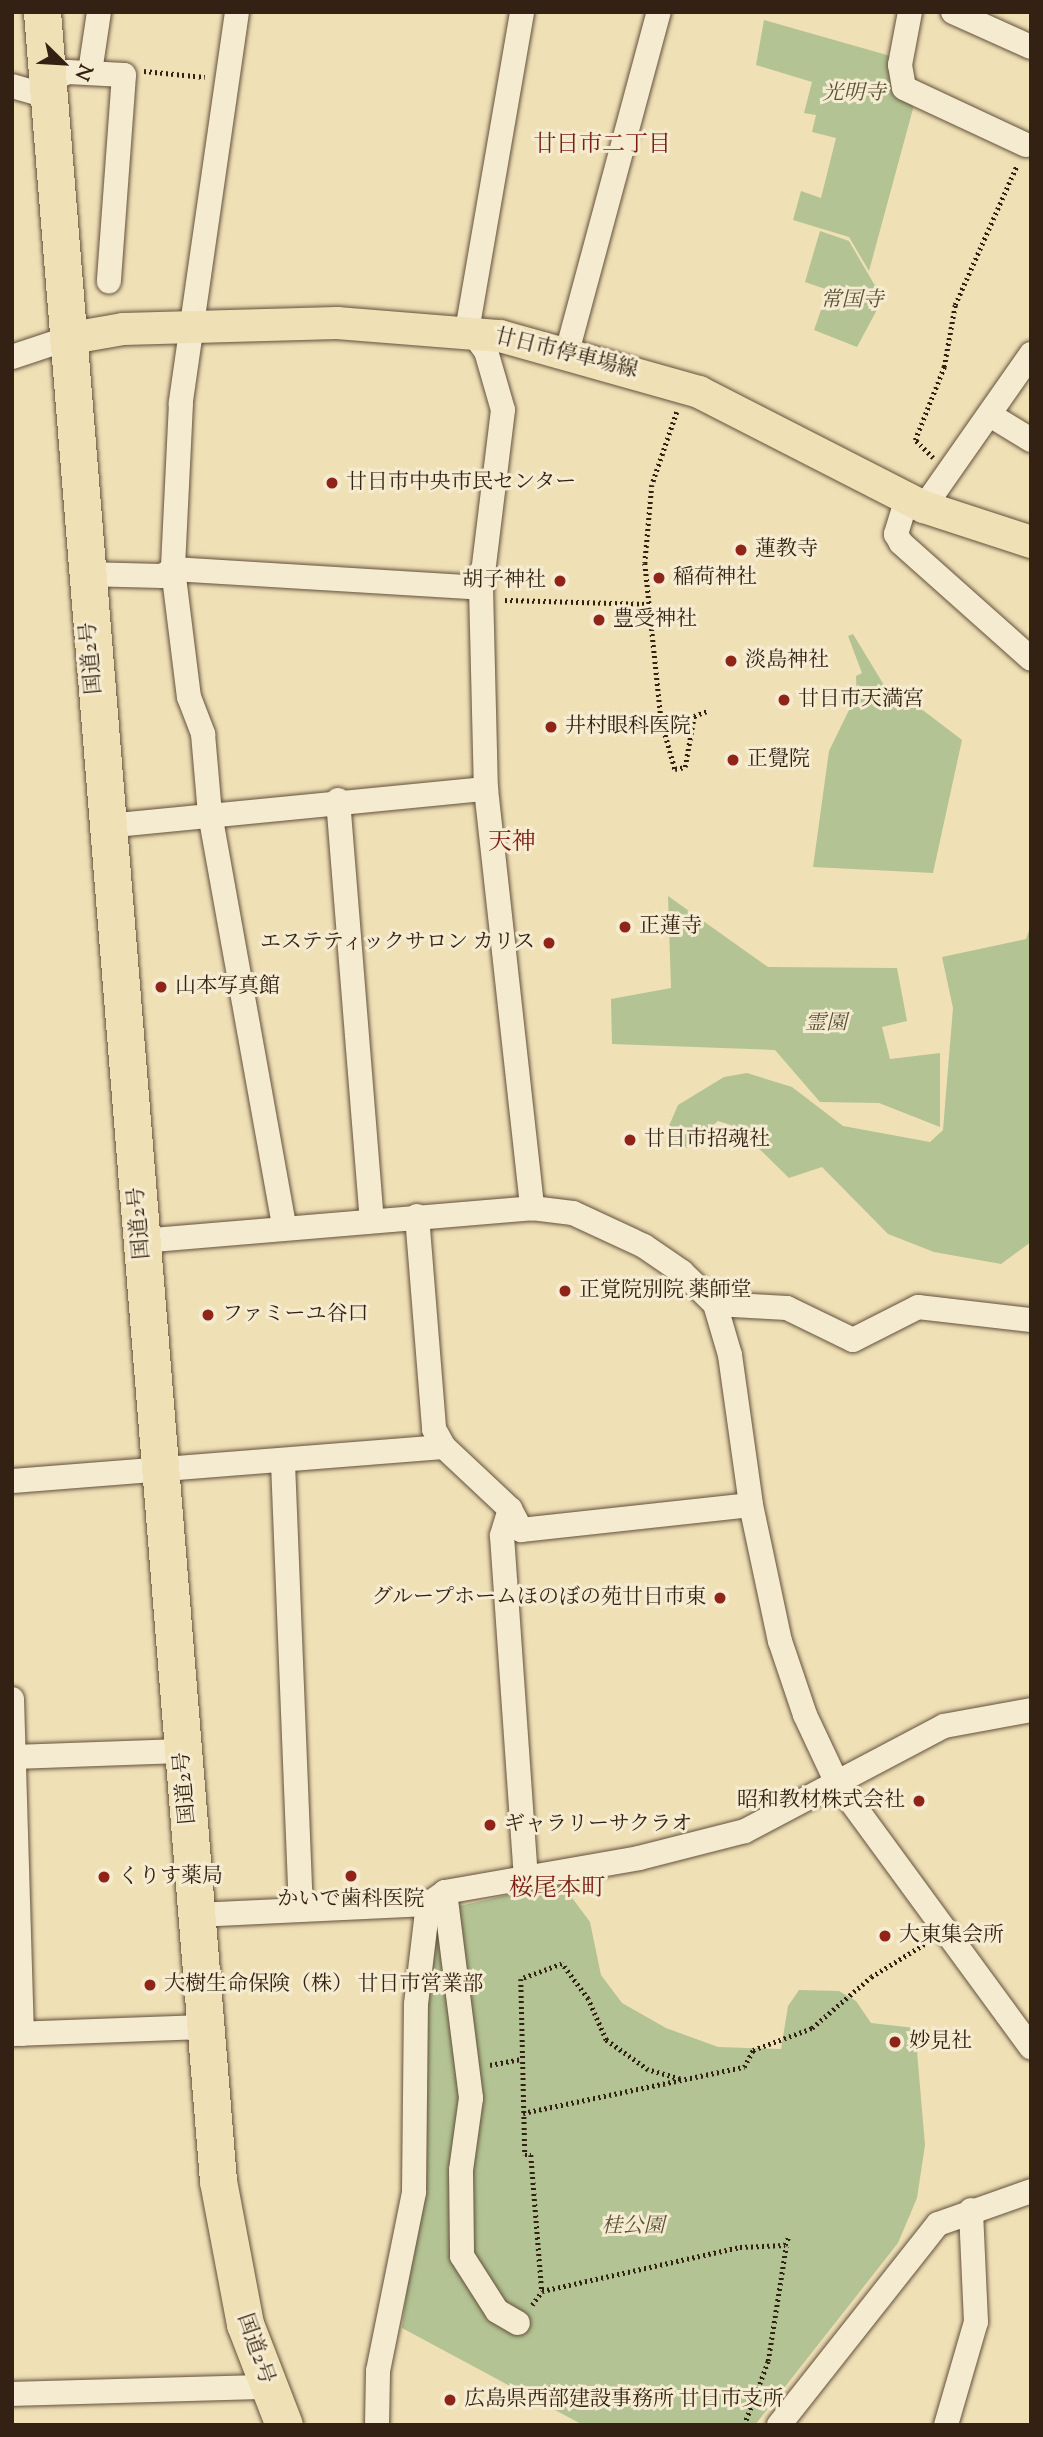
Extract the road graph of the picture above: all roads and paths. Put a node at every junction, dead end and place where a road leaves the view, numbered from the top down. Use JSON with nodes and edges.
{"nodes":[{"id":1,"x":42,"y":12,"type":"edge"},
{"id":2,"x":99,"y":12,"type":"edge"},
{"id":3,"x":237,"y":12,"type":"edge"},
{"id":4,"x":522,"y":12,"type":"edge"},
{"id":5,"x":659,"y":12,"type":"edge"},
{"id":6,"x":910,"y":12,"type":"edge"},
{"id":7,"x":953,"y":12,"type":"edge"},
{"id":8,"x":1031,"y":47,"type":"edge"},
{"id":9,"x":90,"y":72,"type":"junction"},
{"id":10,"x":124,"y":75,"type":"junction"},
{"id":11,"x":230,"y":79,"type":"junction"},
{"id":12,"x":36,"y":88,"type":"edge"},
{"id":13,"x":1026,"y":145,"type":"joint"},
{"id":14,"x":109,"y":281,"type":"dead end"},
{"id":15,"x":191,"y":327,"type":"junction"},
{"id":16,"x":470,"y":331,"type":"junction"},
{"id":17,"x":66,"y":340,"type":"junction"},
{"id":18,"x":567,"y":352,"type":"junction"},
{"id":19,"x":1031,"y":354,"type":"edge"},
{"id":20,"x":12,"y":357,"type":"edge"},
{"id":21,"x":677,"y":411,"type":"dead end"},
{"id":22,"x":990,"y":415,"type":"junction"},
{"id":23,"x":1031,"y":440,"type":"edge"},
{"id":24,"x":949,"y":474,"type":"junction"},
{"id":25,"x":916,"y":503,"type":"junction"},
{"id":26,"x":1031,"y":542,"type":"edge"},
{"id":27,"x":173,"y":569,"type":"junction"},
{"id":28,"x":84,"y":574,"type":"junction"},
{"id":29,"x":481,"y":593,"type":"junction"},
{"id":30,"x":648,"y":604,"type":"junction"},
{"id":31,"x":1031,"y":659,"type":"edge"},
{"id":32,"x":707,"y":711,"type":"dead end"},
{"id":33,"x":486,"y":789,"type":"junction"},
{"id":34,"x":338,"y":800,"type":"junction"},
{"id":35,"x":211,"y":814,"type":"junction"},
{"id":36,"x":107,"y":826,"type":"junction"},
{"id":37,"x":532,"y":1208,"type":"junction"},
{"id":38,"x":416,"y":1216,"type":"junction"},
{"id":39,"x":372,"y":1221,"type":"junction"},
{"id":40,"x":284,"y":1225,"type":"junction"},
{"id":41,"x":141,"y":1241,"type":"junction"},
{"id":42,"x":715,"y":1304,"type":"junction"},
{"id":43,"x":1031,"y":1321,"type":"edge"},
{"id":44,"x":443,"y":1447,"type":"junction"},
{"id":45,"x":283,"y":1463,"type":"junction"},
{"id":46,"x":160,"y":1472,"type":"junction"},
{"id":47,"x":12,"y":1481,"type":"edge"},
{"id":48,"x":751,"y":1505,"type":"junction"},
{"id":49,"x":510,"y":1509,"type":"junction"},
{"id":50,"x":12,"y":1699,"type":"edge"},
{"id":51,"x":1031,"y":1710,"type":"edge"},
{"id":52,"x":183,"y":1751,"type":"junction"},
{"id":53,"x":13,"y":1757,"type":"edge"},
{"id":54,"x":836,"y":1782,"type":"junction"},
{"id":55,"x":526,"y":1877,"type":"junction"},
{"id":56,"x":436,"y":1898,"type":"junction"},
{"id":57,"x":300,"y":1910,"type":"junction"},
{"id":58,"x":196,"y":1915,"type":"junction"},
{"id":59,"x":947,"y":1929,"type":"junction"},
{"id":60,"x":205,"y":2027,"type":"junction"},
{"id":61,"x":17,"y":2034,"type":"edge"},
{"id":62,"x":1031,"y":2047,"type":"edge"},
{"id":63,"x":520,"y":2059,"type":"junction"},
{"id":64,"x":477,"y":2068,"type":"dead end"},
{"id":65,"x":680,"y":2079,"type":"junction"},
{"id":66,"x":523,"y":2113,"type":"junction"},
{"id":67,"x":1031,"y":2191,"type":"edge"},
{"id":68,"x":971,"y":2210,"type":"junction"},
{"id":69,"x":518,"y":2323,"type":"dead end"},
{"id":70,"x":267,"y":2387,"type":"junction"},
{"id":71,"x":12,"y":2394,"type":"edge"},
{"id":72,"x":284,"y":2425,"type":"edge"},
{"id":73,"x":377,"y":2425,"type":"edge"},
{"id":74,"x":744,"y":2425,"type":"edge"},
{"id":75,"x":779,"y":2425,"type":"edge"},
{"id":76,"x":946,"y":2425,"type":"edge"}],
"edges":[{"from":1,"to":12,"type":"highway","name":"国道2号"},
{"from":2,"to":9,"type":"street"},
{"from":3,"to":11,"type":"street"},
{"from":4,"to":16,"type":"street"},
{"from":5,"to":18,"type":"street"},
{"from":6,"to":13,"type":"street"},
{"from":7,"to":8,"type":"street"},
{"from":9,"to":10,"type":"street"},
{"from":9,"to":12,"type":"street"},
{"from":10,"to":11,"type":"path"},
{"from":10,"to":14,"type":"street"},
{"from":11,"to":15,"type":"street"},
{"from":12,"to":17,"type":"highway","name":"国道2号"},
{"from":13,"to":24,"type":"path"},
{"from":15,"to":16,"type":"main road","name":"廿日市停車場線"},
{"from":15,"to":17,"type":"main road","name":"廿日市停車場線"},
{"from":15,"to":27,"type":"street"},
{"from":16,"to":18,"type":"main road","name":"廿日市停車場線"},
{"from":16,"to":29,"type":"street"},
{"from":17,"to":20,"type":"street"},
{"from":17,"to":28,"type":"highway","name":"国道2号"},
{"from":18,"to":25,"type":"main road","name":"廿日市停車場線"},
{"from":19,"to":22,"type":"street"},
{"from":21,"to":30,"type":"path"},
{"from":22,"to":23,"type":"street"},
{"from":22,"to":24,"type":"street"},
{"from":24,"to":25,"type":"street"},
{"from":25,"to":26,"type":"main road","name":"廿日市停車場線"},
{"from":25,"to":31,"type":"street"},
{"from":27,"to":28,"type":"street"},
{"from":27,"to":29,"type":"street"},
{"from":27,"to":35,"type":"street"},
{"from":28,"to":36,"type":"highway","name":"国道2号"},
{"from":29,"to":30,"type":"path"},
{"from":29,"to":33,"type":"street"},
{"from":30,"to":32,"type":"path"},
{"from":33,"to":34,"type":"street"},
{"from":33,"to":37,"type":"street"},
{"from":34,"to":35,"type":"street"},
{"from":34,"to":39,"type":"street"},
{"from":35,"to":36,"type":"street"},
{"from":35,"to":40,"type":"street"},
{"from":36,"to":41,"type":"highway","name":"国道2号"},
{"from":37,"to":38,"type":"street"},
{"from":37,"to":42,"type":"street"},
{"from":38,"to":39,"type":"street"},
{"from":38,"to":44,"type":"street"},
{"from":39,"to":40,"type":"street"},
{"from":40,"to":41,"type":"street"},
{"from":41,"to":46,"type":"highway","name":"国道2号"},
{"from":42,"to":43,"type":"street"},
{"from":42,"to":48,"type":"street"},
{"from":44,"to":45,"type":"street"},
{"from":44,"to":49,"type":"street"},
{"from":45,"to":46,"type":"street"},
{"from":45,"to":57,"type":"street"},
{"from":46,"to":47,"type":"street"},
{"from":46,"to":52,"type":"highway","name":"国道2号"},
{"from":48,"to":49,"type":"street"},
{"from":48,"to":54,"type":"street"},
{"from":49,"to":55,"type":"street"},
{"from":50,"to":53,"type":"street"},
{"from":51,"to":54,"type":"street"},
{"from":52,"to":53,"type":"street"},
{"from":52,"to":58,"type":"highway","name":"国道2号"},
{"from":53,"to":61,"type":"street"},
{"from":54,"to":55,"type":"street"},
{"from":54,"to":59,"type":"street"},
{"from":55,"to":56,"type":"street"},
{"from":56,"to":57,"type":"street"},
{"from":56,"to":69,"type":"street"},
{"from":56,"to":73,"type":"street"},
{"from":57,"to":58,"type":"street"},
{"from":58,"to":60,"type":"highway","name":"国道2号"},
{"from":59,"to":62,"type":"street"},
{"from":59,"to":65,"type":"path"},
{"from":60,"to":61,"type":"street"},
{"from":60,"to":70,"type":"highway","name":"国道2号"},
{"from":63,"to":64,"type":"path"},
{"from":63,"to":65,"type":"path"},
{"from":63,"to":66,"type":"path"},
{"from":65,"to":66,"type":"path"},
{"from":66,"to":74,"type":"path"},
{"from":67,"to":68,"type":"street"},
{"from":68,"to":75,"type":"street"},
{"from":68,"to":76,"type":"street"},
{"from":70,"to":71,"type":"street"},
{"from":70,"to":72,"type":"highway","name":"国道2号"}]}
